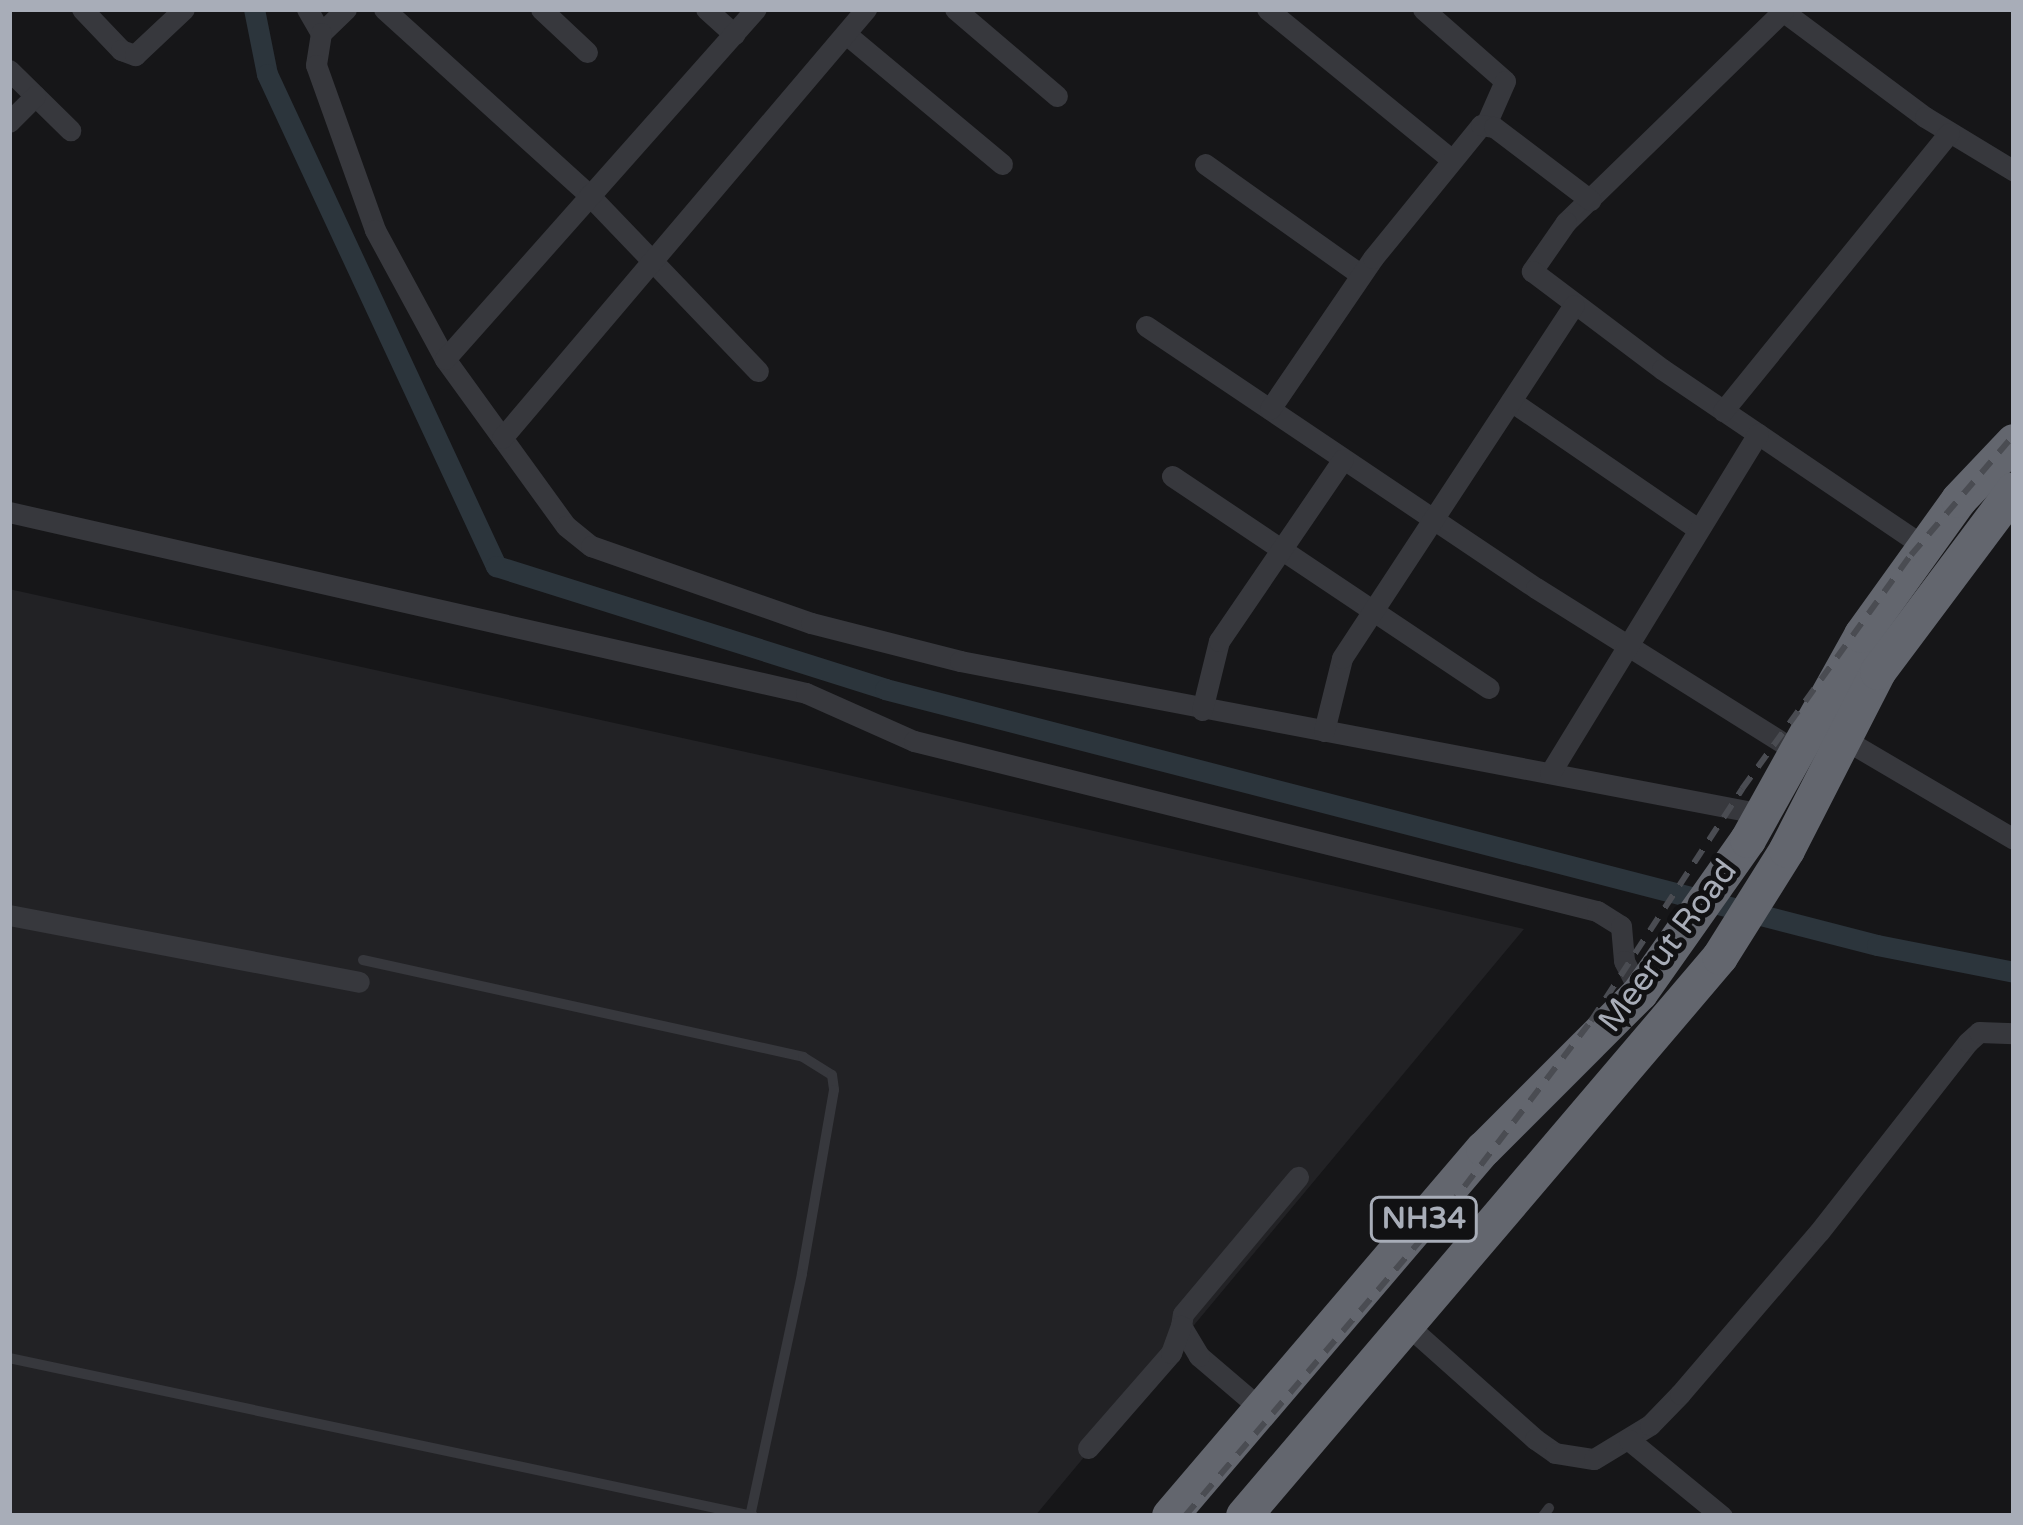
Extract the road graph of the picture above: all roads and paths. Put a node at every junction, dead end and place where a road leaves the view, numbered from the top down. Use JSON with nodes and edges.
{"nodes":[{"id":1,"x":82,"y":9,"type":"edge"},
{"id":2,"x":184,"y":9,"type":"edge"},
{"id":3,"x":307,"y":9,"type":"edge"},
{"id":4,"x":346,"y":9,"type":"edge"},
{"id":5,"x":384,"y":9,"type":"edge"},
{"id":6,"x":541,"y":9,"type":"edge"},
{"id":7,"x":706,"y":9,"type":"edge"},
{"id":8,"x":756,"y":9,"type":"edge"},
{"id":9,"x":866,"y":9,"type":"edge"},
{"id":10,"x":955,"y":9,"type":"edge"},
{"id":11,"x":1267,"y":9,"type":"edge"},
{"id":12,"x":1423,"y":9,"type":"edge"},
{"id":13,"x":1781,"y":10,"type":"edge"},
{"id":14,"x":321,"y":33,"type":"junction"},
{"id":15,"x":734,"y":34,"type":"junction"},
{"id":16,"x":846,"y":34,"type":"junction"},
{"id":17,"x":587,"y":52,"type":"dead end"},
{"id":18,"x":9,"y":70,"type":"edge"},
{"id":19,"x":35,"y":96,"type":"junction"},
{"id":20,"x":1057,"y":96,"type":"dead end"},
{"id":21,"x":9,"y":122,"type":"edge"},
{"id":22,"x":1486,"y":124,"type":"junction"},
{"id":23,"x":70,"y":130,"type":"dead end"},
{"id":24,"x":1949,"y":133,"type":"junction"},
{"id":25,"x":1451,"y":159,"type":"junction"},
{"id":26,"x":1002,"y":164,"type":"dead end"},
{"id":27,"x":1205,"y":164,"type":"dead end"},
{"id":28,"x":2014,"y":171,"type":"edge"},
{"id":29,"x":589,"y":195,"type":"junction"},
{"id":30,"x":1590,"y":200,"type":"junction"},
{"id":31,"x":655,"y":260,"type":"junction"},
{"id":32,"x":1361,"y":275,"type":"junction"},
{"id":33,"x":1574,"y":305,"type":"junction"},
{"id":34,"x":1146,"y":326,"type":"dead end"},
{"id":35,"x":446,"y":359,"type":"junction"},
{"id":36,"x":758,"y":371,"type":"dead end"},
{"id":37,"x":1511,"y":401,"type":"junction"},
{"id":38,"x":1270,"y":409,"type":"junction"},
{"id":39,"x":1724,"y":411,"type":"junction"},
{"id":40,"x":1758,"y":434,"type":"junction"},
{"id":41,"x":502,"y":438,"type":"junction"},
{"id":42,"x":2014,"y":442,"type":"edge"},
{"id":43,"x":1343,"y":459,"type":"junction"},
{"id":44,"x":1172,"y":476,"type":"dead end"},
{"id":45,"x":2008,"y":508,"type":"edge"},
{"id":46,"x":9,"y":512,"type":"edge"},
{"id":47,"x":1433,"y":519,"type":"junction"},
{"id":48,"x":1698,"y":529,"type":"junction"},
{"id":49,"x":1925,"y":547,"type":"junction"},
{"id":50,"x":1280,"y":550,"type":"junction"},
{"id":51,"x":1372,"y":612,"type":"junction"},
{"id":52,"x":1625,"y":644,"type":"junction"},
{"id":53,"x":1489,"y":688,"type":"dead end"},
{"id":54,"x":1202,"y":710,"type":"junction"},
{"id":55,"x":1324,"y":731,"type":"junction"},
{"id":56,"x":1844,"y":739,"type":"junction"},
{"id":57,"x":1797,"y":752,"type":"junction"},
{"id":58,"x":1550,"y":773,"type":"junction"},
{"id":59,"x":1755,"y":826,"type":"junction"},
{"id":60,"x":2014,"y":838,"type":"edge"},
{"id":61,"x":9,"y":915,"type":"edge"},
{"id":62,"x":361,"y":971,"type":"joint"},
{"id":63,"x":1640,"y":993,"type":"junction"},
{"id":64,"x":2014,"y":1033,"type":"edge"},
{"id":65,"x":1298,"y":1177,"type":"dead end"},
{"id":66,"x":1406,"y":1324,"type":"junction"},
{"id":67,"x":1181,"y":1326,"type":"junction"},
{"id":68,"x":9,"y":1358,"type":"edge"},
{"id":69,"x":1261,"y":1409,"type":"junction"},
{"id":70,"x":1629,"y":1440,"type":"junction"},
{"id":71,"x":1088,"y":1448,"type":"dead end"},
{"id":72,"x":752,"y":1516,"type":"edge"},
{"id":73,"x":1170,"y":1516,"type":"edge"},
{"id":74,"x":1244,"y":1516,"type":"edge"},
{"id":75,"x":1722,"y":1516,"type":"edge"}],
"edges":[{"from":1,"to":2,"type":"street"},
{"from":3,"to":14,"type":"street"},
{"from":4,"to":14,"type":"street"},
{"from":5,"to":29,"type":"street"},
{"from":6,"to":17,"type":"street"},
{"from":7,"to":15,"type":"street"},
{"from":8,"to":15,"type":"street"},
{"from":9,"to":16,"type":"street"},
{"from":10,"to":20,"type":"street"},
{"from":11,"to":25,"type":"street"},
{"from":12,"to":22,"type":"street"},
{"from":13,"to":24,"type":"street"},
{"from":13,"to":30,"type":"street"},
{"from":14,"to":35,"type":"street"},
{"from":15,"to":29,"type":"street"},
{"from":16,"to":26,"type":"street"},
{"from":16,"to":31,"type":"street"},
{"from":18,"to":19,"type":"street"},
{"from":19,"to":21,"type":"street"},
{"from":19,"to":23,"type":"street"},
{"from":22,"to":25,"type":"street"},
{"from":22,"to":30,"type":"street"},
{"from":24,"to":28,"type":"street"},
{"from":24,"to":39,"type":"street"},
{"from":25,"to":32,"type":"street"},
{"from":27,"to":32,"type":"street"},
{"from":29,"to":31,"type":"street"},
{"from":29,"to":35,"type":"street"},
{"from":30,"to":33,"type":"street"},
{"from":31,"to":36,"type":"street"},
{"from":31,"to":41,"type":"street"},
{"from":32,"to":38,"type":"street"},
{"from":33,"to":37,"type":"street"},
{"from":33,"to":39,"type":"street"},
{"from":34,"to":38,"type":"street"},
{"from":35,"to":41,"type":"street"},
{"from":37,"to":47,"type":"street"},
{"from":37,"to":48,"type":"street"},
{"from":38,"to":43,"type":"street"},
{"from":39,"to":40,"type":"street"},
{"from":40,"to":48,"type":"street"},
{"from":40,"to":49,"type":"street"},
{"from":41,"to":54,"type":"street"},
{"from":42,"to":49,"type":"highway","name":"Meerut Road","number":"NH34"},
{"from":43,"to":47,"type":"street"},
{"from":43,"to":50,"type":"street"},
{"from":44,"to":50,"type":"street"},
{"from":45,"to":56,"type":"highway","name":"Meerut Road","number":"NH34"},
{"from":46,"to":63,"type":"street"},
{"from":47,"to":51,"type":"street"},
{"from":47,"to":52,"type":"street"},
{"from":48,"to":52,"type":"street"},
{"from":49,"to":57,"type":"highway","name":"Meerut Road","number":"NH34"},
{"from":50,"to":51,"type":"street"},
{"from":50,"to":54,"type":"street"},
{"from":51,"to":53,"type":"street"},
{"from":51,"to":55,"type":"street"},
{"from":52,"to":57,"type":"street"},
{"from":52,"to":58,"type":"street"},
{"from":54,"to":55,"type":"street"},
{"from":55,"to":58,"type":"street"},
{"from":56,"to":60,"type":"street"},
{"from":56,"to":66,"type":"highway","name":"Meerut Road","number":"NH34"},
{"from":57,"to":59,"type":"highway","name":"Meerut Road","number":"NH34"},
{"from":58,"to":59,"type":"street"},
{"from":59,"to":63,"type":"highway","name":"Meerut Road","number":"NH34"},
{"from":61,"to":62,"type":"street"},
{"from":62,"to":72,"type":"lane"},
{"from":63,"to":69,"type":"highway","name":"Meerut Road","number":"NH34"},
{"from":64,"to":70,"type":"street"},
{"from":65,"to":67,"type":"street"},
{"from":66,"to":70,"type":"street"},
{"from":66,"to":74,"type":"highway","name":"Meerut Road","number":"NH34"},
{"from":67,"to":69,"type":"street"},
{"from":67,"to":71,"type":"street"},
{"from":68,"to":72,"type":"lane"},
{"from":69,"to":73,"type":"highway","name":"Meerut Road","number":"NH34"},
{"from":70,"to":75,"type":"street"}]}
